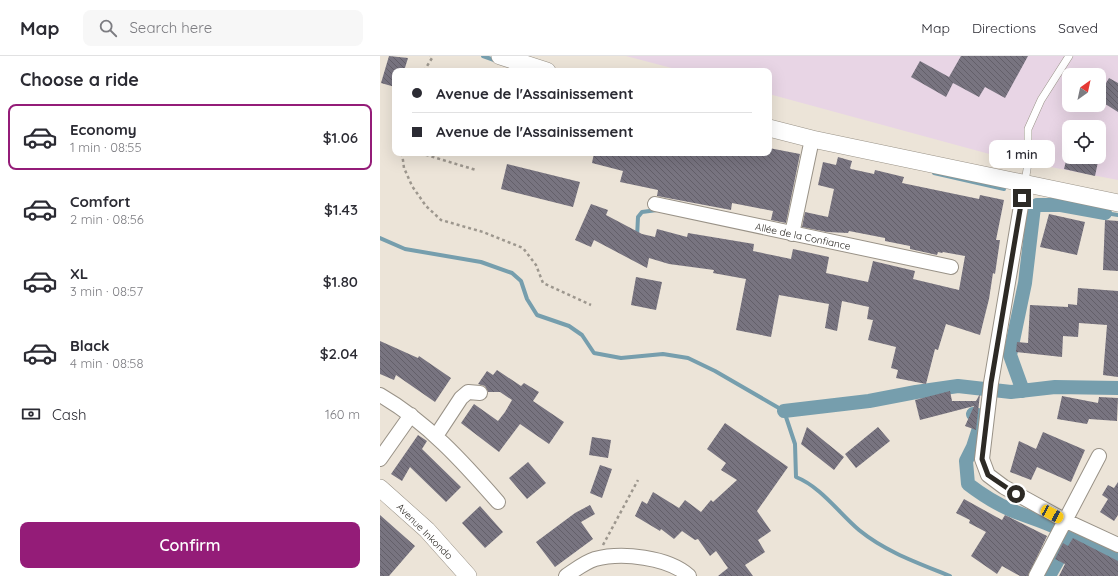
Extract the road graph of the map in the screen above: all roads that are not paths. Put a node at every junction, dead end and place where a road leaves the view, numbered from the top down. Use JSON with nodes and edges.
{"nodes":[{"id":1,"x":500,"y":56,"type":"edge"},
{"id":2,"x":1069,"y":56,"type":"edge"},
{"id":3,"x":542,"y":68,"type":"edge"},
{"id":4,"x":772,"y":129,"type":"edge"},
{"id":5,"x":812,"y":139,"type":"junction"},
{"id":6,"x":1025,"y":182,"type":"junction"},
{"id":7,"x":1118,"y":203,"type":"edge"},
{"id":8,"x":655,"y":204,"type":"dead end"},
{"id":9,"x":792,"y":234,"type":"junction"},
{"id":10,"x":951,"y":267,"type":"dead end"},
{"id":11,"x":480,"y":393,"type":"dead end"},
{"id":12,"x":380,"y":395,"type":"edge"},
{"id":13,"x":411,"y":415,"type":"junction"},
{"id":14,"x":436,"y":436,"type":"junction"},
{"id":15,"x":1099,"y":456,"type":"dead end"},
{"id":16,"x":380,"y":459,"type":"edge"},
{"id":17,"x":380,"y":488,"type":"edge"},
{"id":18,"x":498,"y":502,"type":"dead end"},
{"id":19,"x":1064,"y":520,"type":"junction"},
{"id":20,"x":1118,"y":545,"type":"edge"},
{"id":21,"x":468,"y":576,"type":"edge"},
{"id":22,"x":566,"y":576,"type":"edge"},
{"id":23,"x":689,"y":576,"type":"edge"},
{"id":24,"x":1036,"y":576,"type":"edge"}],
"edges":[{"from":1,"to":3,"type":"street"},
{"from":2,"to":6,"type":"lane"},
{"from":4,"to":5,"type":"street"},
{"from":5,"to":6,"type":"street"},
{"from":5,"to":9,"type":"street"},
{"from":6,"to":7,"type":"street"},
{"from":6,"to":19,"type":"street"},
{"from":8,"to":9,"type":"street","name":"Allée de la Confiance"},
{"from":9,"to":10,"type":"street","name":"Allée de la Confiance"},
{"from":11,"to":14,"type":"street"},
{"from":12,"to":13,"type":"street"},
{"from":13,"to":14,"type":"street"},
{"from":13,"to":16,"type":"street"},
{"from":14,"to":18,"type":"street"},
{"from":15,"to":19,"type":"street"},
{"from":17,"to":21,"type":"street","name":"Avenue Inkondo"},
{"from":19,"to":20,"type":"street"},
{"from":19,"to":24,"type":"street"},
{"from":22,"to":23,"type":"street"}]}
